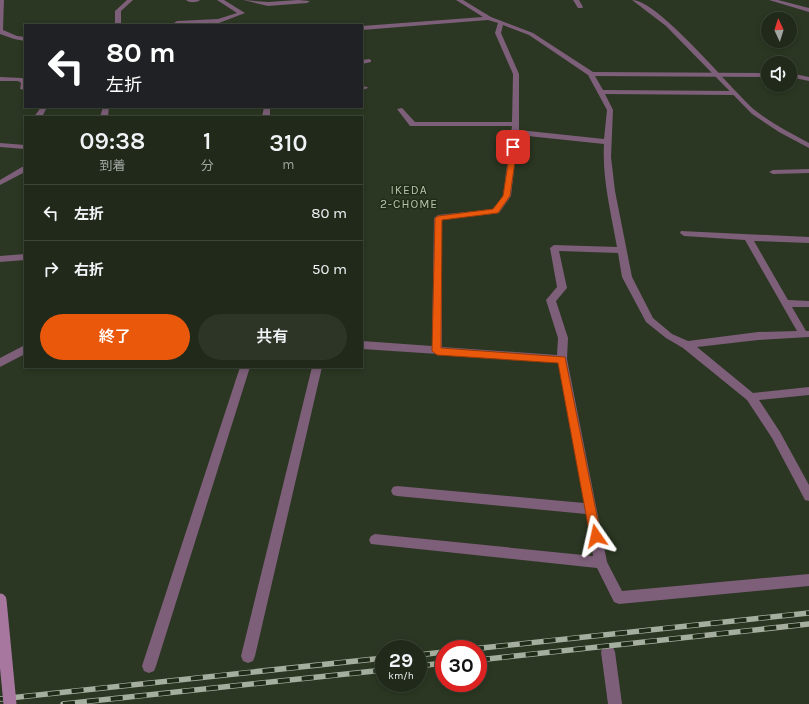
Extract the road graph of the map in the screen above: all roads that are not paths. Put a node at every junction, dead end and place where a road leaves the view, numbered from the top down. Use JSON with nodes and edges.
{"nodes":[{"id":1,"x":1,"y":0,"type":"edge"},
{"id":2,"x":130,"y":0,"type":"edge"},
{"id":3,"x":189,"y":0,"type":"edge"},
{"id":4,"x":197,"y":0,"type":"edge"},
{"id":5,"x":220,"y":0,"type":"edge"},
{"id":6,"x":246,"y":0,"type":"edge"},
{"id":7,"x":306,"y":0,"type":"edge"},
{"id":8,"x":459,"y":0,"type":"edge"},
{"id":9,"x":576,"y":0,"type":"edge"},
{"id":10,"x":636,"y":0,"type":"edge"},
{"id":11,"x":772,"y":0,"type":"edge"},
{"id":12,"x":580,"y":7,"type":"dead end"},
{"id":13,"x":809,"y":10,"type":"edge"},
{"id":14,"x":489,"y":18,"type":"junction"},
{"id":15,"x":177,"y":23,"type":"dead end"},
{"id":16,"x":502,"y":23,"type":"junction"},
{"id":17,"x":118,"y":24,"type":"edge"},
{"id":18,"x":363,"y":28,"type":"edge"},
{"id":19,"x":0,"y":32,"type":"edge"},
{"id":20,"x":24,"y":38,"type":"edge"},
{"id":21,"x":591,"y":74,"type":"junction"},
{"id":22,"x":716,"y":74,"type":"junction"},
{"id":23,"x":761,"y":75,"type":"edge"},
{"id":24,"x":797,"y":76,"type":"edge"},
{"id":25,"x":0,"y":79,"type":"edge"},
{"id":26,"x":809,"y":79,"type":"edge"},
{"id":27,"x":24,"y":83,"type":"edge"},
{"id":28,"x":601,"y":92,"type":"junction"},
{"id":29,"x":734,"y":93,"type":"junction"},
{"id":30,"x":400,"y":109,"type":"dead end"},
{"id":31,"x":516,"y":128,"type":"junction"},
{"id":32,"x":608,"y":142,"type":"junction"},
{"id":33,"x":0,"y":145,"type":"edge"},
{"id":34,"x":23,"y":146,"type":"edge"},
{"id":35,"x":809,"y":146,"type":"edge"},
{"id":36,"x":24,"y":170,"type":"edge"},
{"id":37,"x":809,"y":171,"type":"edge"},
{"id":38,"x":773,"y":172,"type":"dead end"},
{"id":39,"x":0,"y":183,"type":"edge"},
{"id":40,"x":684,"y":234,"type":"dead end"},
{"id":41,"x":748,"y":238,"type":"junction"},
{"id":42,"x":809,"y":240,"type":"edge"},
{"id":43,"x":623,"y":250,"type":"junction"},
{"id":44,"x":24,"y":257,"type":"edge"},
{"id":45,"x":0,"y":259,"type":"edge"},
{"id":46,"x":785,"y":303,"type":"junction"},
{"id":47,"x":809,"y":304,"type":"edge"},
{"id":48,"x":806,"y":334,"type":"edge"},
{"id":49,"x":363,"y":345,"type":"edge"},
{"id":50,"x":687,"y":345,"type":"junction"},
{"id":51,"x":24,"y":350,"type":"edge"},
{"id":52,"x":437,"y":351,"type":"junction"},
{"id":53,"x":562,"y":359,"type":"junction"},
{"id":54,"x":0,"y":363,"type":"edge"},
{"id":55,"x":245,"y":368,"type":"edge"},
{"id":56,"x":317,"y":368,"type":"edge"},
{"id":57,"x":809,"y":391,"type":"edge"},
{"id":58,"x":751,"y":397,"type":"junction"},
{"id":59,"x":397,"y":491,"type":"dead end"},
{"id":60,"x":809,"y":496,"type":"edge"},
{"id":61,"x":590,"y":509,"type":"junction"},
{"id":62,"x":375,"y":540,"type":"dead end"},
{"id":63,"x":601,"y":563,"type":"junction"},
{"id":64,"x":809,"y":580,"type":"edge"},
{"id":65,"x":0,"y":600,"type":"edge"},
{"id":66,"x":608,"y":652,"type":"dead end"},
{"id":67,"x":248,"y":656,"type":"dead end"},
{"id":68,"x":149,"y":666,"type":"dead end"},
{"id":69,"x":10,"y":704,"type":"edge"},
{"id":70,"x":615,"y":704,"type":"edge"}],
"edges":[{"from":1,"to":19,"type":"street"},
{"from":2,"to":17,"type":"street"},
{"from":3,"to":4,"type":"street"},
{"from":5,"to":15,"type":"street"},
{"from":6,"to":7,"type":"street"},
{"from":8,"to":14,"type":"street"},
{"from":9,"to":12,"type":"street"},
{"from":10,"to":22,"type":"street"},
{"from":11,"to":13,"type":"street"},
{"from":14,"to":16,"type":"street"},
{"from":14,"to":18,"type":"street"},
{"from":16,"to":21,"type":"street"},
{"from":16,"to":31,"type":"street"},
{"from":19,"to":20,"type":"street"},
{"from":21,"to":22,"type":"street"},
{"from":21,"to":28,"type":"street"},
{"from":22,"to":23,"type":"street"},
{"from":22,"to":29,"type":"street"},
{"from":24,"to":26,"type":"street"},
{"from":25,"to":27,"type":"street"},
{"from":28,"to":29,"type":"street"},
{"from":28,"to":32,"type":"street"},
{"from":29,"to":35,"type":"street"},
{"from":30,"to":31,"type":"street"},
{"from":31,"to":32,"type":"street"},
{"from":31,"to":52,"type":"street"},
{"from":32,"to":43,"type":"street"},
{"from":33,"to":34,"type":"street"},
{"from":36,"to":39,"type":"street"},
{"from":37,"to":38,"type":"street"},
{"from":40,"to":41,"type":"street"},
{"from":41,"to":42,"type":"street"},
{"from":41,"to":46,"type":"street"},
{"from":43,"to":50,"type":"street"},
{"from":43,"to":53,"type":"street"},
{"from":44,"to":45,"type":"street"},
{"from":46,"to":47,"type":"street"},
{"from":46,"to":48,"type":"street"},
{"from":48,"to":50,"type":"street"},
{"from":49,"to":52,"type":"street"},
{"from":50,"to":58,"type":"street"},
{"from":51,"to":54,"type":"street"},
{"from":52,"to":53,"type":"street"},
{"from":53,"to":61,"type":"street"},
{"from":55,"to":68,"type":"street"},
{"from":56,"to":67,"type":"street"},
{"from":57,"to":58,"type":"street"},
{"from":58,"to":60,"type":"street"},
{"from":59,"to":61,"type":"street"},
{"from":61,"to":63,"type":"street"},
{"from":62,"to":63,"type":"street"},
{"from":63,"to":64,"type":"street"},
{"from":65,"to":69,"type":"main road","bridge":true},
{"from":66,"to":70,"type":"street"}]}
